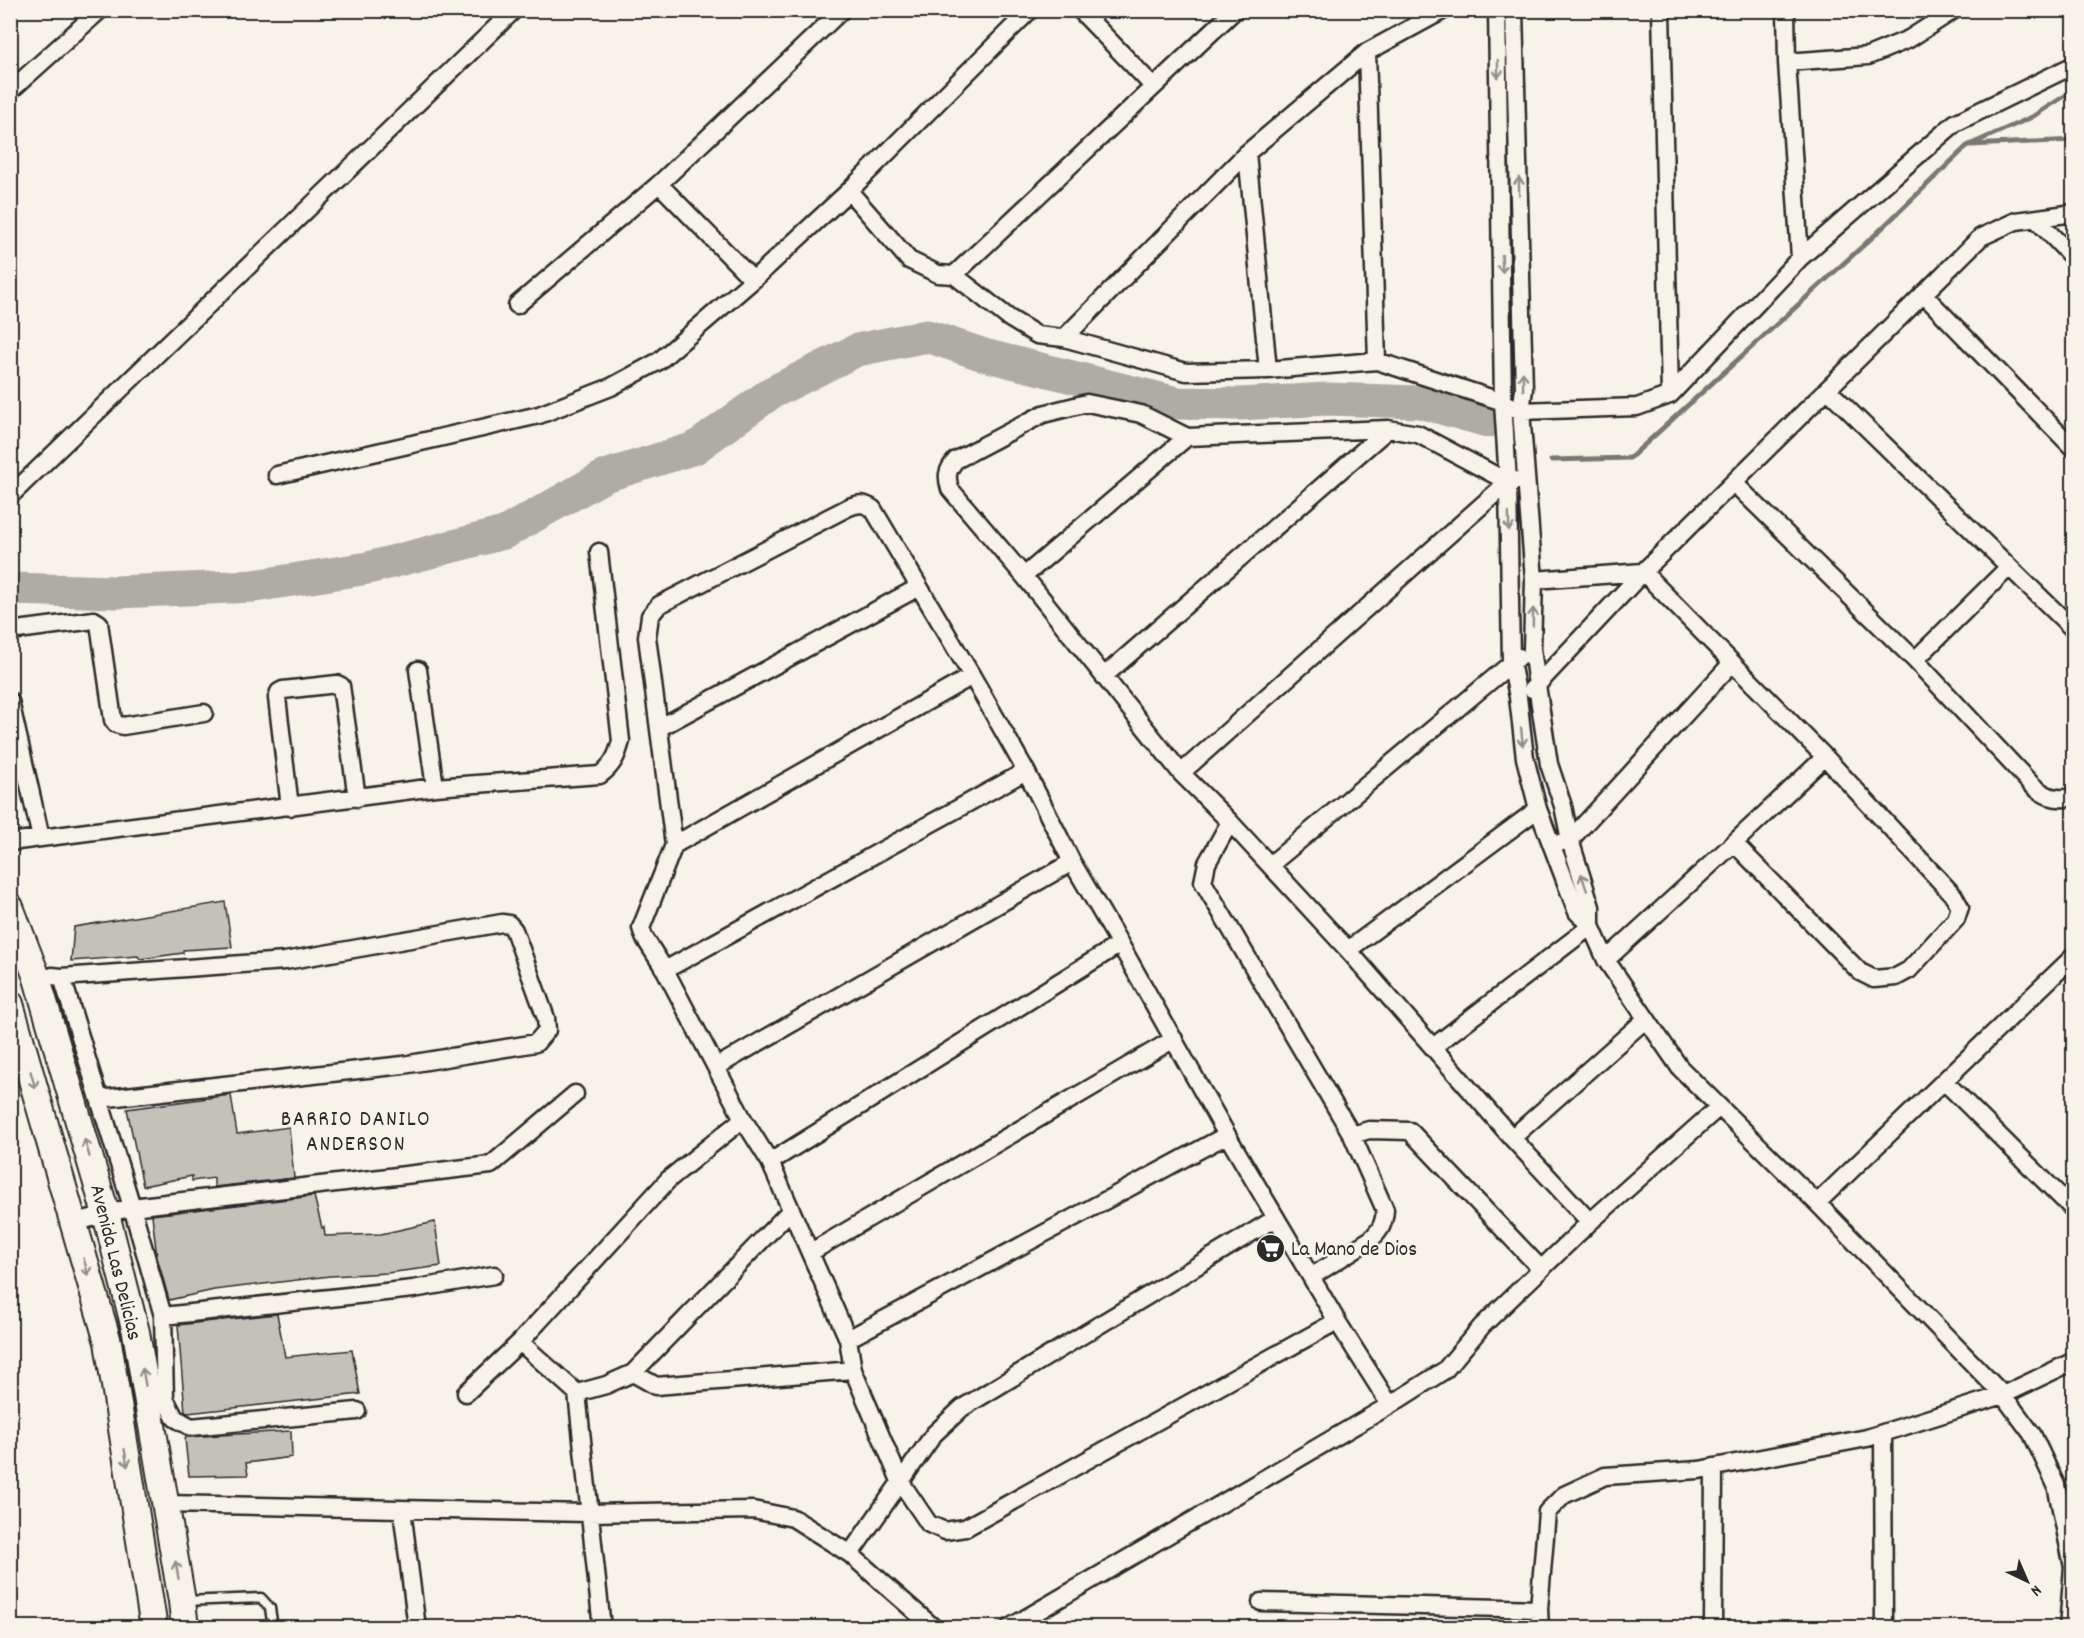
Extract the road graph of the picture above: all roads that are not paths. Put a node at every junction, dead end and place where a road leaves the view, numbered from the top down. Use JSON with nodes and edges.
{"nodes":[{"id":1,"x":100,"y":10,"type":"edge"},
{"id":2,"x":514,"y":10,"type":"edge"},
{"id":3,"x":842,"y":10,"type":"edge"},
{"id":4,"x":1030,"y":10,"type":"edge"},
{"id":5,"x":1080,"y":10,"type":"edge"},
{"id":6,"x":1235,"y":10,"type":"edge"},
{"id":7,"x":1444,"y":10,"type":"edge"},
{"id":8,"x":1497,"y":10,"type":"edge"},
{"id":9,"x":1514,"y":10,"type":"edge"},
{"id":10,"x":1661,"y":10,"type":"edge"},
{"id":11,"x":1786,"y":10,"type":"edge"},
{"id":12,"x":1954,"y":10,"type":"edge"},
{"id":13,"x":1367,"y":52,"type":"junction"},
{"id":14,"x":1787,"y":62,"type":"junction"},
{"id":15,"x":2073,"y":65,"type":"edge"},
{"id":16,"x":1153,"y":86,"type":"junction"},
{"id":17,"x":10,"y":91,"type":"edge"},
{"id":18,"x":1246,"y":153,"type":"junction"},
{"id":19,"x":659,"y":184,"type":"junction"},
{"id":20,"x":849,"y":191,"type":"junction"},
{"id":21,"x":2073,"y":213,"type":"edge"},
{"id":22,"x":2036,"y":219,"type":"junction"},
{"id":23,"x":1800,"y":258,"type":"junction"},
{"id":24,"x":2073,"y":259,"type":"edge"},
{"id":25,"x":954,"y":275,"type":"junction"},
{"id":26,"x":753,"y":280,"type":"junction"},
{"id":27,"x":1923,"y":294,"type":"junction"},
{"id":28,"x":518,"y":305,"type":"dead end"},
{"id":29,"x":1064,"y":338,"type":"junction"},
{"id":30,"x":1377,"y":361,"type":"junction"},
{"id":31,"x":1268,"y":370,"type":"junction"},
{"id":32,"x":1828,"y":390,"type":"junction"},
{"id":33,"x":1670,"y":395,"type":"junction"},
{"id":34,"x":1503,"y":402,"type":"junction"},
{"id":35,"x":1521,"y":411,"type":"junction"},
{"id":36,"x":1388,"y":429,"type":"junction"},
{"id":37,"x":1187,"y":437,"type":"junction"},
{"id":38,"x":2073,"y":449,"type":"edge"},
{"id":39,"x":277,"y":475,"type":"dead end"},
{"id":40,"x":1526,"y":479,"type":"junction"},
{"id":41,"x":1508,"y":482,"type":"junction"},
{"id":42,"x":1734,"y":483,"type":"junction"},
{"id":43,"x":10,"y":496,"type":"edge"},
{"id":44,"x":599,"y":552,"type":"dead end"},
{"id":45,"x":2008,"y":567,"type":"junction"},
{"id":46,"x":1643,"y":572,"type":"junction"},
{"id":47,"x":1024,"y":576,"type":"junction"},
{"id":48,"x":1534,"y":580,"type":"junction"},
{"id":49,"x":919,"y":586,"type":"junction"},
{"id":50,"x":2073,"y":630,"type":"edge"},
{"id":51,"x":10,"y":631,"type":"edge"},
{"id":52,"x":1532,"y":649,"type":"junction"},
{"id":53,"x":1915,"y":660,"type":"junction"},
{"id":54,"x":1511,"y":662,"type":"junction"},
{"id":55,"x":1732,"y":663,"type":"junction"},
{"id":56,"x":418,"y":670,"type":"dead end"},
{"id":57,"x":972,"y":676,"type":"junction"},
{"id":58,"x":1104,"y":676,"type":"junction"},
{"id":59,"x":1537,"y":686,"type":"junction"},
{"id":60,"x":1518,"y":697,"type":"junction"},
{"id":61,"x":10,"y":701,"type":"edge"},
{"id":62,"x":204,"y":713,"type":"dead end"},
{"id":63,"x":659,"y":728,"type":"junction"},
{"id":64,"x":1825,"y":756,"type":"junction"},
{"id":65,"x":1026,"y":771,"type":"junction"},
{"id":66,"x":1181,"y":773,"type":"junction"},
{"id":67,"x":435,"y":787,"type":"junction"},
{"id":68,"x":2073,"y":797,"type":"edge"},
{"id":69,"x":357,"y":798,"type":"junction"},
{"id":70,"x":290,"y":807,"type":"junction"},
{"id":71,"x":1538,"y":809,"type":"junction"},
{"id":72,"x":1230,"y":822,"type":"junction"},
{"id":73,"x":41,"y":837,"type":"junction"},
{"id":74,"x":1570,"y":840,"type":"junction"},
{"id":75,"x":10,"y":842,"type":"edge"},
{"id":76,"x":1734,"y":843,"type":"junction"},
{"id":77,"x":1552,"y":845,"type":"junction"},
{"id":78,"x":674,"y":846,"type":"junction"},
{"id":79,"x":1072,"y":862,"type":"junction"},
{"id":80,"x":1270,"y":865,"type":"junction"},
{"id":81,"x":10,"y":907,"type":"edge"},
{"id":82,"x":1591,"y":926,"type":"junction"},
{"id":83,"x":1120,"y":944,"type":"junction"},
{"id":84,"x":1348,"y":950,"type":"junction"},
{"id":85,"x":1606,"y":960,"type":"junction"},
{"id":86,"x":2072,"y":960,"type":"edge"},
{"id":87,"x":665,"y":970,"type":"junction"},
{"id":88,"x":36,"y":975,"type":"junction"},
{"id":89,"x":62,"y":977,"type":"junction"},
{"id":90,"x":10,"y":1004,"type":"edge"},
{"id":91,"x":1646,"y":1019,"type":"junction"},
{"id":92,"x":1174,"y":1040,"type":"junction"},
{"id":93,"x":1433,"y":1047,"type":"junction"},
{"id":94,"x":716,"y":1067,"type":"junction"},
{"id":95,"x":1944,"y":1081,"type":"junction"},
{"id":96,"x":575,"y":1094,"type":"dead end"},
{"id":97,"x":99,"y":1099,"type":"junction"},
{"id":98,"x":1719,"y":1107,"type":"junction"},
{"id":99,"x":743,"y":1119,"type":"junction"},
{"id":100,"x":1227,"y":1135,"type":"junction"},
{"id":101,"x":1352,"y":1136,"type":"junction"},
{"id":102,"x":1512,"y":1138,"type":"junction"},
{"id":103,"x":770,"y":1162,"type":"junction"},
{"id":104,"x":1817,"y":1203,"type":"junction"},
{"id":105,"x":132,"y":1207,"type":"junction"},
{"id":106,"x":2073,"y":1210,"type":"edge"},
{"id":107,"x":790,"y":1211,"type":"junction"},
{"id":108,"x":106,"y":1214,"type":"junction"},
{"id":109,"x":1276,"y":1218,"type":"junction"},
{"id":110,"x":73,"y":1222,"type":"junction"},
{"id":111,"x":1590,"y":1222,"type":"junction"},
{"id":112,"x":811,"y":1252,"type":"junction"},
{"id":113,"x":1541,"y":1269,"type":"junction"},
{"id":114,"x":494,"y":1275,"type":"dead end"},
{"id":115,"x":1311,"y":1277,"type":"junction"},
{"id":116,"x":163,"y":1316,"type":"junction"},
{"id":117,"x":1337,"y":1321,"type":"junction"},
{"id":118,"x":848,"y":1339,"type":"junction"},
{"id":119,"x":520,"y":1342,"type":"junction"},
{"id":120,"x":2073,"y":1361,"type":"edge"},
{"id":121,"x":853,"y":1370,"type":"junction"},
{"id":122,"x":633,"y":1373,"type":"junction"},
{"id":123,"x":466,"y":1393,"type":"dead end"},
{"id":124,"x":577,"y":1393,"type":"junction"},
{"id":125,"x":2003,"y":1395,"type":"junction"},
{"id":126,"x":1390,"y":1405,"type":"junction"},
{"id":127,"x":357,"y":1411,"type":"dead end"},
{"id":128,"x":1883,"y":1433,"type":"junction"},
{"id":129,"x":1714,"y":1467,"type":"junction"},
{"id":130,"x":900,"y":1481,"type":"junction"},
{"id":131,"x":165,"y":1504,"type":"junction"},
{"id":132,"x":402,"y":1510,"type":"junction"},
{"id":133,"x":588,"y":1513,"type":"junction"},
{"id":134,"x":850,"y":1554,"type":"junction"},
{"id":135,"x":182,"y":1601,"type":"junction"},
{"id":136,"x":1261,"y":1602,"type":"dead end"},
{"id":137,"x":1539,"y":1609,"type":"junction"},
{"id":138,"x":2070,"y":1627,"type":"edge"},
{"id":139,"x":154,"y":1628,"type":"edge"},
{"id":140,"x":185,"y":1628,"type":"edge"},
{"id":141,"x":273,"y":1628,"type":"edge"},
{"id":142,"x":417,"y":1628,"type":"edge"},
{"id":143,"x":602,"y":1628,"type":"edge"},
{"id":144,"x":934,"y":1628,"type":"edge"},
{"id":145,"x":1010,"y":1628,"type":"edge"},
{"id":146,"x":1540,"y":1628,"type":"edge"},
{"id":147,"x":1713,"y":1628,"type":"edge"},
{"id":148,"x":1884,"y":1628,"type":"edge"}],
"edges":[{"from":1,"to":17,"type":"street"},
{"from":2,"to":43,"type":"street"},
{"from":3,"to":19,"type":"street"},
{"from":4,"to":20,"type":"street"},
{"from":5,"to":16,"type":"street"},
{"from":6,"to":16,"type":"street"},
{"from":7,"to":13,"type":"street"},
{"from":8,"to":34,"type":"street","one_way":true},
{"from":35,"to":9,"type":"street","one_way":true},
{"from":10,"to":33,"type":"street"},
{"from":11,"to":14,"type":"street"},
{"from":12,"to":14,"type":"street"},
{"from":13,"to":18,"type":"street"},
{"from":13,"to":30,"type":"street"},
{"from":14,"to":23,"type":"street"},
{"from":15,"to":23,"type":"street"},
{"from":16,"to":25,"type":"street"},
{"from":18,"to":29,"type":"street"},
{"from":18,"to":31,"type":"street"},
{"from":19,"to":26,"type":"street"},
{"from":19,"to":28,"type":"street"},
{"from":20,"to":25,"type":"street"},
{"from":20,"to":26,"type":"street"},
{"from":21,"to":22,"type":"street"},
{"from":22,"to":24,"type":"street"},
{"from":22,"to":27,"type":"street"},
{"from":23,"to":33,"type":"street"},
{"from":25,"to":29,"type":"street"},
{"from":26,"to":39,"type":"street"},
{"from":27,"to":32,"type":"street"},
{"from":27,"to":38,"type":"street"},
{"from":29,"to":31,"type":"street"},
{"from":30,"to":31,"type":"street"},
{"from":30,"to":34,"type":"street"},
{"from":32,"to":42,"type":"street"},
{"from":32,"to":45,"type":"street"},
{"from":33,"to":35,"type":"street"},
{"from":34,"to":35,"type":"street"},
{"from":34,"to":41,"type":"street"},
{"from":35,"to":40,"type":"street"},
{"from":36,"to":37,"type":"street"},
{"from":36,"to":41,"type":"street"},
{"from":36,"to":58,"type":"street"},
{"from":37,"to":47,"type":"street"},
{"from":37,"to":47,"type":"street"},
{"from":40,"to":41,"type":"street"},
{"from":40,"to":48,"type":"street"},
{"from":41,"to":54,"type":"street","one_way":true},
{"from":41,"to":66,"type":"street"},
{"from":42,"to":46,"type":"street"},
{"from":42,"to":53,"type":"street"},
{"from":44,"to":67,"type":"street"},
{"from":45,"to":50,"type":"street"},
{"from":45,"to":53,"type":"street"},
{"from":46,"to":48,"type":"street"},
{"from":46,"to":55,"type":"street"},
{"from":46,"to":59,"type":"street"},
{"from":47,"to":58,"type":"street"},
{"from":52,"to":48,"type":"street","one_way":true},
{"from":49,"to":57,"type":"street"},
{"from":49,"to":63,"type":"street"},
{"from":49,"to":63,"type":"street"},
{"from":51,"to":62,"type":"street"},
{"from":52,"to":54,"type":"street"},
{"from":52,"to":59,"type":"street"},
{"from":53,"to":68,"type":"street"},
{"from":54,"to":60,"type":"street"},
{"from":54,"to":80,"type":"street"},
{"from":55,"to":64,"type":"street"},
{"from":55,"to":74,"type":"street"},
{"from":56,"to":67,"type":"street"},
{"from":57,"to":65,"type":"street"},
{"from":57,"to":78,"type":"street"},
{"from":58,"to":66,"type":"street"},
{"from":59,"to":60,"type":"street"},
{"from":59,"to":74,"type":"street"},
{"from":60,"to":71,"type":"street","one_way":true},
{"from":61,"to":73,"type":"street"},
{"from":63,"to":78,"type":"street"},
{"from":64,"to":76,"type":"street"},
{"from":64,"to":76,"type":"street"},
{"from":65,"to":79,"type":"street"},
{"from":65,"to":87,"type":"street"},
{"from":66,"to":72,"type":"street"},
{"from":67,"to":69,"type":"street"},
{"from":69,"to":70,"type":"street"},
{"from":69,"to":70,"type":"street"},
{"from":70,"to":73,"type":"street"},
{"from":71,"to":77,"type":"street"},
{"from":71,"to":84,"type":"street"},
{"from":72,"to":80,"type":"street"},
{"from":72,"to":101,"type":"street"},
{"from":73,"to":75,"type":"street"},
{"from":74,"to":77,"type":"street"},
{"from":82,"to":74,"type":"street","one_way":true},
{"from":76,"to":85,"type":"street"},
{"from":77,"to":82,"type":"street"},
{"from":78,"to":87,"type":"street"},
{"from":79,"to":83,"type":"street"},
{"from":79,"to":94,"type":"street"},
{"from":80,"to":84,"type":"street"},
{"from":81,"to":88,"type":"main road","name":"Avenida Las Delicias"},
{"from":82,"to":85,"type":"street"},
{"from":82,"to":93,"type":"street"},
{"from":83,"to":92,"type":"street"},
{"from":83,"to":103,"type":"street"},
{"from":84,"to":93,"type":"street"},
{"from":85,"to":91,"type":"street"},
{"from":86,"to":95,"type":"street"},
{"from":87,"to":94,"type":"street"},
{"from":88,"to":89,"type":"street"},
{"from":108,"to":88,"type":"main road","name":"Avenida Las Delicias","one_way":true},
{"from":89,"to":97,"type":"street"},
{"from":89,"to":97,"type":"street"},
{"from":90,"to":110,"type":"main road","name":"Avenida Las Delicias","one_way":true},
{"from":91,"to":98,"type":"street"},
{"from":91,"to":102,"type":"street"},
{"from":92,"to":100,"type":"street"},
{"from":92,"to":112,"type":"street"},
{"from":93,"to":102,"type":"street"},
{"from":94,"to":99,"type":"street"},
{"from":95,"to":104,"type":"street"},
{"from":95,"to":106,"type":"street"},
{"from":96,"to":105,"type":"street"},
{"from":97,"to":105,"type":"street"},
{"from":98,"to":104,"type":"street"},
{"from":98,"to":111,"type":"street"},
{"from":99,"to":103,"type":"street"},
{"from":99,"to":119,"type":"street"},
{"from":100,"to":109,"type":"street"},
{"from":100,"to":118,"type":"street"},
{"from":101,"to":113,"type":"street"},
{"from":101,"to":115,"type":"street"},
{"from":102,"to":111,"type":"street"},
{"from":103,"to":107,"type":"street"},
{"from":104,"to":125,"type":"street"},
{"from":105,"to":108,"type":"street"},
{"from":105,"to":116,"type":"street"},
{"from":107,"to":112,"type":"street"},
{"from":107,"to":122,"type":"street"},
{"from":108,"to":110,"type":"street"},
{"from":131,"to":108,"type":"main road","name":"Avenida Las Delicias","one_way":true},
{"from":109,"to":115,"type":"street"},
{"from":109,"to":130,"type":"street"},
{"from":110,"to":139,"type":"main road","name":"Avenida Las Delicias","one_way":true},
{"from":111,"to":113,"type":"street"},
{"from":112,"to":118,"type":"street"},
{"from":113,"to":126,"type":"street"},
{"from":114,"to":116,"type":"street"},
{"from":115,"to":117,"type":"street"},
{"from":116,"to":127,"type":"street"},
{"from":117,"to":126,"type":"street"},
{"from":117,"to":130,"type":"street"},
{"from":118,"to":121,"type":"street"},
{"from":119,"to":123,"type":"street"},
{"from":119,"to":124,"type":"street"},
{"from":120,"to":125,"type":"street"},
{"from":121,"to":122,"type":"street"},
{"from":121,"to":130,"type":"street"},
{"from":122,"to":124,"type":"street"},
{"from":124,"to":133,"type":"street"},
{"from":125,"to":128,"type":"street"},
{"from":125,"to":138,"type":"street"},
{"from":126,"to":145,"type":"street"},
{"from":128,"to":129,"type":"street"},
{"from":128,"to":148,"type":"street"},
{"from":129,"to":137,"type":"street"},
{"from":129,"to":147,"type":"street"},
{"from":130,"to":134,"type":"street"},
{"from":131,"to":132,"type":"street"},
{"from":135,"to":131,"type":"main road","name":"Avenida Las Delicias","one_way":true},
{"from":132,"to":133,"type":"street"},
{"from":132,"to":142,"type":"street"},
{"from":133,"to":134,"type":"street"},
{"from":133,"to":143,"type":"street"},
{"from":134,"to":144,"type":"street"},
{"from":135,"to":140,"type":"main road","name":"Avenida Las Delicias"},
{"from":135,"to":141,"type":"lane"},
{"from":136,"to":137,"type":"street"},
{"from":137,"to":146,"type":"street"}]}
